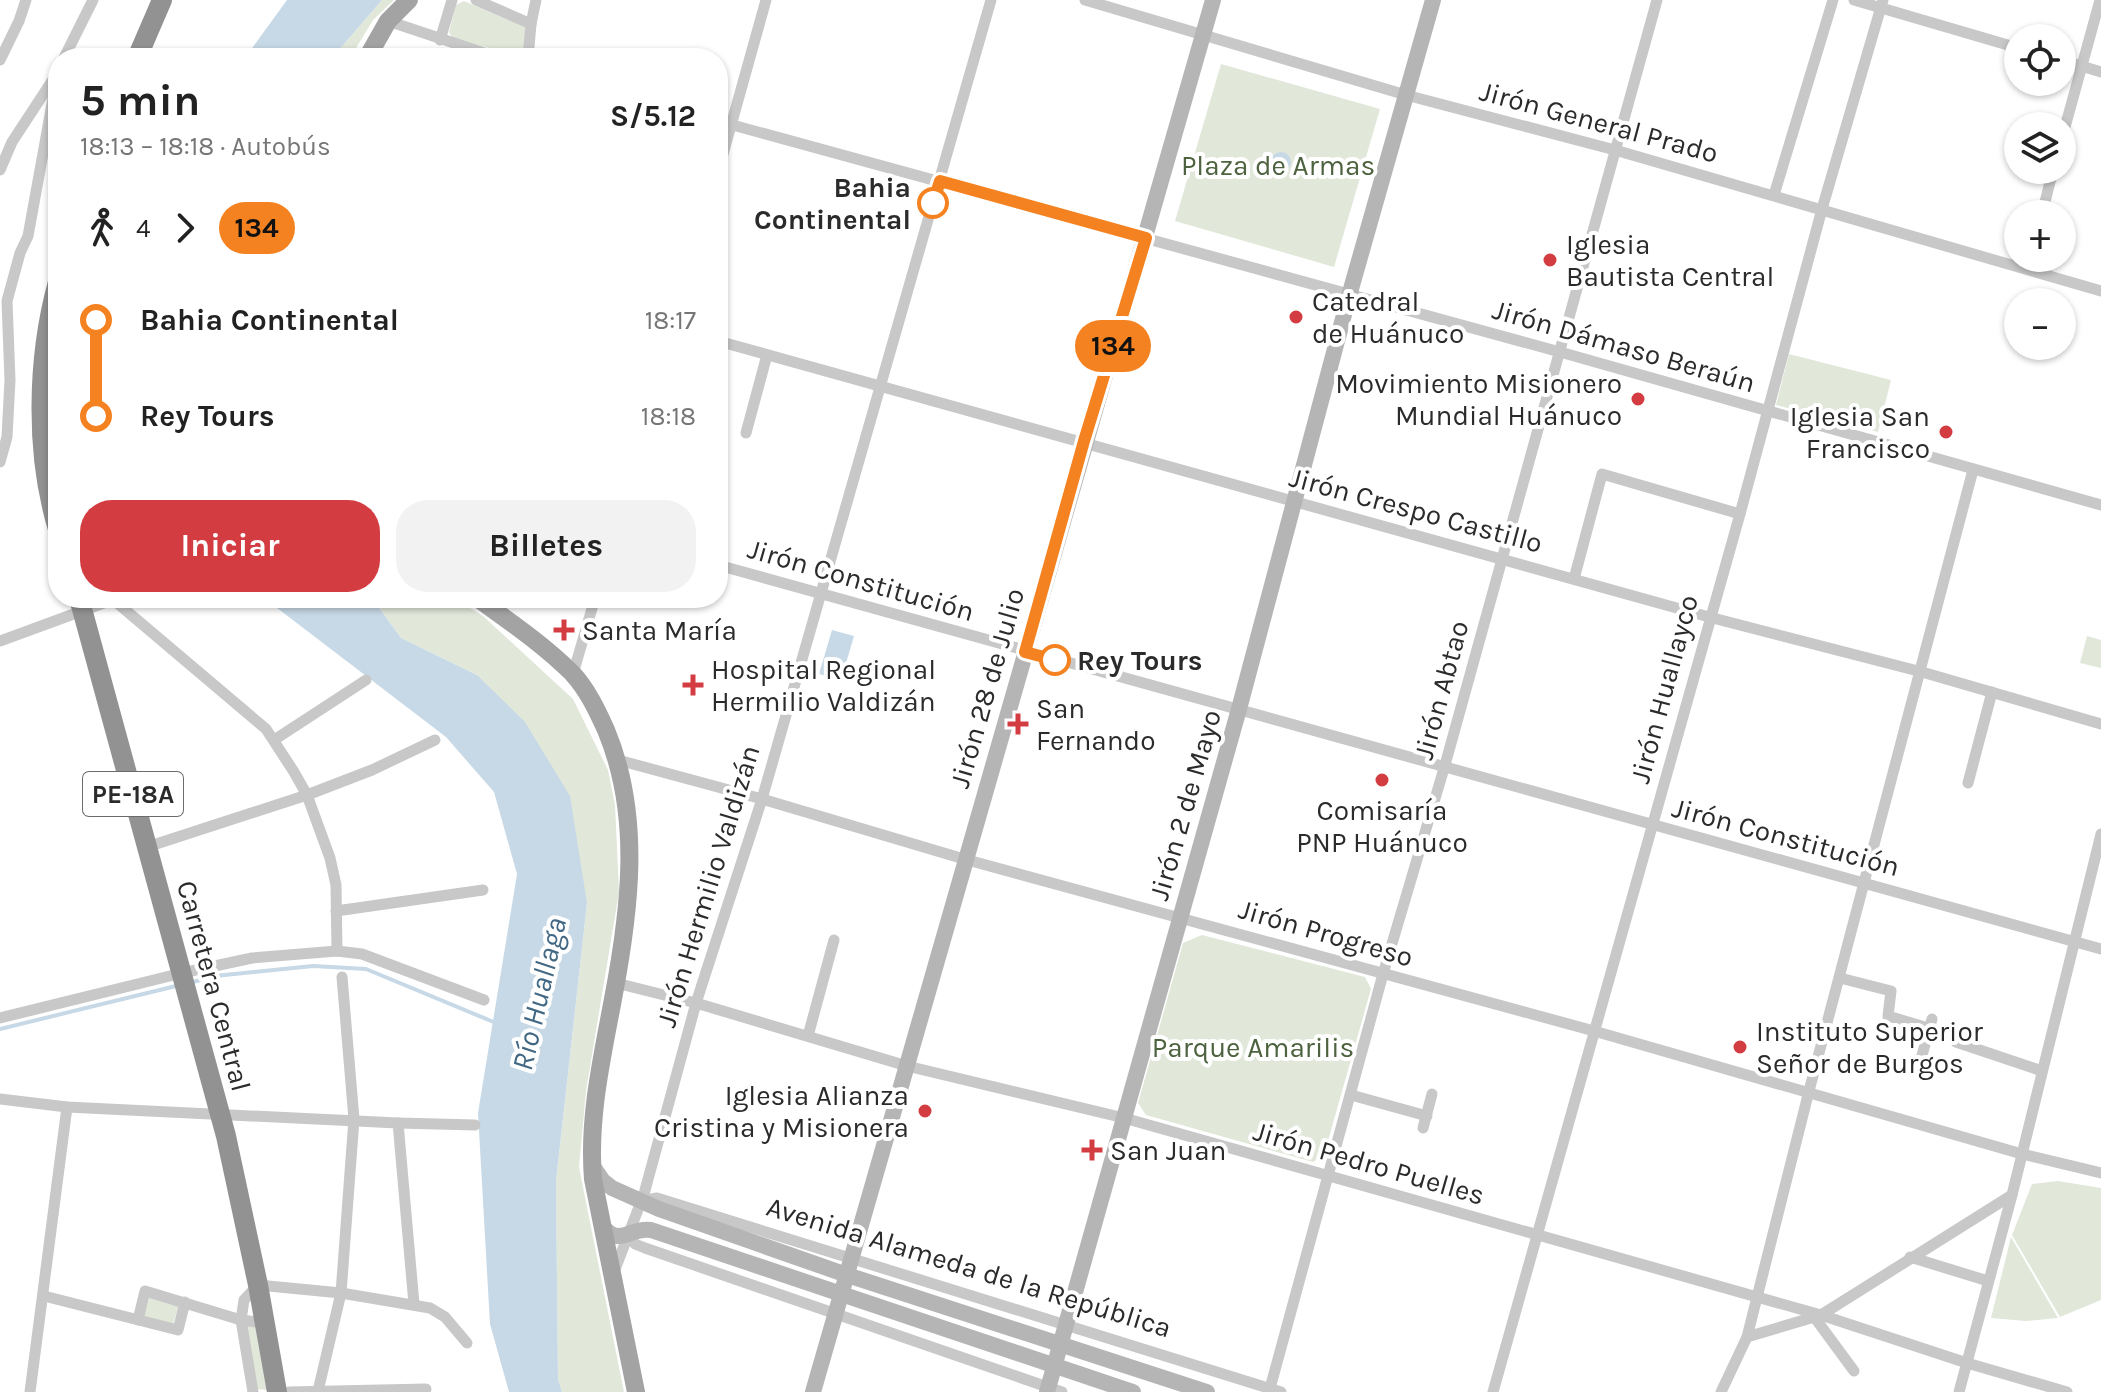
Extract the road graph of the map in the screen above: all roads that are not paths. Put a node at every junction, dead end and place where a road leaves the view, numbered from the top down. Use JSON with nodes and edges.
{"nodes":[{"id":1,"x":26,"y":0,"type":"edge"},
{"id":2,"x":93,"y":0,"type":"edge"},
{"id":3,"x":162,"y":0,"type":"edge"},
{"id":4,"x":409,"y":0,"type":"edge"},
{"id":5,"x":452,"y":0,"type":"edge"},
{"id":6,"x":476,"y":0,"type":"edge"},
{"id":7,"x":536,"y":0,"type":"edge"},
{"id":8,"x":766,"y":0,"type":"edge"},
{"id":9,"x":991,"y":0,"type":"edge"},
{"id":10,"x":1085,"y":0,"type":"edge"},
{"id":11,"x":1213,"y":0,"type":"edge"},
{"id":12,"x":1433,"y":0,"type":"edge"},
{"id":13,"x":1657,"y":0,"type":"edge"},
{"id":14,"x":1833,"y":0,"type":"edge"},
{"id":15,"x":1854,"y":0,"type":"edge"},
{"id":16,"x":2100,"y":0,"type":"edge"},
{"id":17,"x":1882,"y":4,"type":"edge"},
{"id":18,"x":388,"y":21,"type":"junction"},
{"id":19,"x":531,"y":24,"type":"junction"},
{"id":20,"x":148,"y":31,"type":"junction"},
{"id":21,"x":1203,"y":34,"type":"junction"},
{"id":22,"x":440,"y":40,"type":"junction"},
{"id":23,"x":2004,"y":43,"type":"edge"},
{"id":24,"x":69,"y":48,"type":"edge"},
{"id":25,"x":141,"y":48,"type":"edge"},
{"id":26,"x":145,"y":48,"type":"edge"},
{"id":27,"x":373,"y":48,"type":"edge"},
{"id":28,"x":462,"y":48,"type":"edge"},
{"id":29,"x":529,"y":48,"type":"edge"},
{"id":30,"x":0,"y":60,"type":"edge"},
{"id":31,"x":2076,"y":64,"type":"edge"},
{"id":32,"x":2082,"y":66,"type":"junction"},
{"id":33,"x":2101,"y":72,"type":"edge"},
{"id":34,"x":48,"y":87,"type":"edge"},
{"id":35,"x":1406,"y":95,"type":"junction"},
{"id":36,"x":2069,"y":112,"type":"edge"},
{"id":37,"x":728,"y":123,"type":"edge"},
{"id":38,"x":48,"y":124,"type":"edge"},
{"id":39,"x":732,"y":124,"type":"junction"},
{"id":40,"x":728,"y":138,"type":"edge"},
{"id":41,"x":1615,"y":150,"type":"junction"},
{"id":42,"x":0,"y":170,"type":"edge"},
{"id":43,"x":940,"y":181,"type":"junction"},
{"id":44,"x":1774,"y":195,"type":"junction"},
{"id":45,"x":1822,"y":209,"type":"junction"},
{"id":46,"x":1146,"y":238,"type":"junction"},
{"id":47,"x":2004,"y":258,"type":"edge"},
{"id":48,"x":2050,"y":272,"type":"edge"},
{"id":49,"x":2101,"y":291,"type":"edge"},
{"id":50,"x":1349,"y":296,"type":"junction"},
{"id":51,"x":728,"y":344,"type":"edge"},
{"id":52,"x":1560,"y":352,"type":"junction"},
{"id":53,"x":767,"y":355,"type":"junction"},
{"id":54,"x":48,"y":366,"type":"edge"},
{"id":55,"x":878,"y":387,"type":"junction"},
{"id":56,"x":1768,"y":411,"type":"junction"},
{"id":57,"x":746,"y":433,"type":"dead end"},
{"id":58,"x":1084,"y":441,"type":"junction"},
{"id":59,"x":0,"y":462,"type":"edge"},
{"id":60,"x":1973,"y":470,"type":"junction"},
{"id":61,"x":48,"y":487,"type":"edge"},
{"id":62,"x":1295,"y":502,"type":"junction"},
{"id":63,"x":2101,"y":505,"type":"edge"},
{"id":64,"x":1740,"y":514,"type":"junction"},
{"id":65,"x":1501,"y":558,"type":"junction"},
{"id":66,"x":728,"y":568,"type":"edge"},
{"id":67,"x":1574,"y":579,"type":"junction"},
{"id":68,"x":820,"y":593,"type":"junction"},
{"id":69,"x":74,"y":608,"type":"edge"},
{"id":70,"x":82,"y":608,"type":"edge"},
{"id":71,"x":123,"y":608,"type":"edge"},
{"id":72,"x":491,"y":608,"type":"edge"},
{"id":73,"x":592,"y":608,"type":"edge"},
{"id":74,"x":1709,"y":617,"type":"junction"},
{"id":75,"x":0,"y":641,"type":"edge"},
{"id":76,"x":1025,"y":652,"type":"junction"},
{"id":77,"x":1922,"y":672,"type":"junction"},
{"id":78,"x":573,"y":674,"type":"junction"},
{"id":79,"x":366,"y":680,"type":"dead end"},
{"id":80,"x":1992,"y":692,"type":"junction"},
{"id":81,"x":1239,"y":709,"type":"junction"},
{"id":82,"x":2101,"y":724,"type":"edge"},
{"id":83,"x":274,"y":740,"type":"junction"},
{"id":84,"x":435,"y":740,"type":"dead end"},
{"id":85,"x":618,"y":760,"type":"junction"},
{"id":86,"x":1445,"y":765,"type":"junction"},
{"id":87,"x":1968,"y":783,"type":"dead end"},
{"id":88,"x":307,"y":795,"type":"junction"},
{"id":89,"x":762,"y":799,"type":"junction"},
{"id":90,"x":1652,"y":826,"type":"junction"},
{"id":91,"x":2101,"y":834,"type":"edge"},
{"id":92,"x":147,"y":847,"type":"junction"},
{"id":93,"x":964,"y":859,"type":"junction"},
{"id":94,"x":1865,"y":882,"type":"junction"},
{"id":95,"x":483,"y":890,"type":"dead end"},
{"id":96,"x":336,"y":911,"type":"junction"},
{"id":97,"x":1180,"y":917,"type":"junction"},
{"id":98,"x":834,"y":940,"type":"dead end"},
{"id":99,"x":2073,"y":941,"type":"junction"},
{"id":100,"x":2101,"y":949,"type":"edge"},
{"id":101,"x":337,"y":951,"type":"junction"},
{"id":102,"x":182,"y":974,"type":"junction"},
{"id":103,"x":1383,"y":974,"type":"junction"},
{"id":104,"x":342,"y":977,"type":"dead end"},
{"id":105,"x":1840,"y":978,"type":"junction"},
{"id":106,"x":616,"y":983,"type":"junction"},
{"id":107,"x":484,"y":1000,"type":"dead end"},
{"id":108,"x":696,"y":1003,"type":"junction"},
{"id":109,"x":0,"y":1018,"type":"edge"},
{"id":110,"x":1594,"y":1031,"type":"junction"},
{"id":111,"x":808,"y":1036,"type":"junction"},
{"id":112,"x":1956,"y":1042,"type":"dead end"},
{"id":113,"x":907,"y":1066,"type":"junction"},
{"id":114,"x":1918,"y":1070,"type":"dead end"},
{"id":115,"x":2042,"y":1071,"type":"junction"},
{"id":116,"x":1809,"y":1091,"type":"junction"},
{"id":117,"x":1432,"y":1094,"type":"dead end"},
{"id":118,"x":1351,"y":1095,"type":"junction"},
{"id":119,"x":0,"y":1099,"type":"edge"},
{"id":120,"x":67,"y":1107,"type":"junction"},
{"id":121,"x":220,"y":1113,"type":"junction"},
{"id":122,"x":1124,"y":1118,"type":"junction"},
{"id":123,"x":354,"y":1119,"type":"junction"},
{"id":124,"x":398,"y":1123,"type":"junction"},
{"id":125,"x":475,"y":1125,"type":"dead end"},
{"id":126,"x":2022,"y":1154,"type":"junction"},
{"id":127,"x":592,"y":1165,"type":"junction"},
{"id":128,"x":2101,"y":1173,"type":"edge"},
{"id":129,"x":1329,"y":1177,"type":"junction"},
{"id":130,"x":2012,"y":1195,"type":"junction"},
{"id":131,"x":641,"y":1201,"type":"junction"},
{"id":132,"x":603,"y":1227,"type":"junction"},
{"id":133,"x":629,"y":1234,"type":"junction"},
{"id":134,"x":1537,"y":1235,"type":"junction"},
{"id":135,"x":852,"y":1256,"type":"junction"},
{"id":136,"x":1910,"y":1257,"type":"junction"},
{"id":137,"x":847,"y":1275,"type":"junction"},
{"id":138,"x":613,"y":1276,"type":"junction"},
{"id":139,"x":1988,"y":1281,"type":"junction"},
{"id":140,"x":258,"y":1285,"type":"junction"},
{"id":141,"x":341,"y":1293,"type":"junction"},
{"id":142,"x":841,"y":1295,"type":"junction"},
{"id":143,"x":44,"y":1296,"type":"junction"},
{"id":144,"x":1756,"y":1297,"type":"junction"},
{"id":145,"x":185,"y":1302,"type":"junction"},
{"id":146,"x":414,"y":1304,"type":"junction"},
{"id":147,"x":835,"y":1314,"type":"junction"},
{"id":148,"x":1818,"y":1316,"type":"junction"},
{"id":149,"x":138,"y":1320,"type":"junction"},
{"id":150,"x":241,"y":1320,"type":"junction"},
{"id":151,"x":265,"y":1323,"type":"junction"},
{"id":152,"x":1066,"y":1324,"type":"junction"},
{"id":153,"x":1747,"y":1337,"type":"junction"},
{"id":154,"x":467,"y":1343,"type":"dead end"},
{"id":155,"x":1060,"y":1344,"type":"junction"},
{"id":156,"x":1967,"y":1363,"type":"junction"},
{"id":157,"x":1054,"y":1366,"type":"junction"},
{"id":158,"x":1854,"y":1371,"type":"dead end"},
{"id":159,"x":426,"y":1389,"type":"dead end"},
{"id":160,"x":1052,"y":1390,"type":"edge"},
{"id":161,"x":318,"y":1391,"type":"edge"},
{"id":162,"x":1274,"y":1391,"type":"edge"},
{"id":163,"x":30,"y":1392,"type":"edge"},
{"id":164,"x":253,"y":1392,"type":"edge"},
{"id":165,"x":277,"y":1392,"type":"edge"},
{"id":166,"x":289,"y":1392,"type":"edge"},
{"id":167,"x":636,"y":1392,"type":"edge"},
{"id":168,"x":813,"y":1392,"type":"edge"},
{"id":169,"x":1133,"y":1392,"type":"edge"},
{"id":170,"x":1207,"y":1392,"type":"edge"},
{"id":171,"x":1493,"y":1392,"type":"edge"},
{"id":172,"x":1721,"y":1392,"type":"edge"},
{"id":173,"x":1959,"y":1392,"type":"edge"},
{"id":174,"x":2067,"y":1392,"type":"edge"}],
"edges":[{"from":1,"to":30,"type":"street"},
{"from":2,"to":24,"type":"street"},
{"from":3,"to":20,"type":"highway"},
{"from":4,"to":18,"type":"main road"},
{"from":5,"to":22,"type":"street"},
{"from":6,"to":19,"type":"street"},
{"from":7,"to":19,"type":"street"},
{"from":8,"to":39,"type":"street"},
{"from":9,"to":43,"type":"street","name":"Jirón Hermilio Valdizán"},
{"from":10,"to":21,"type":"street","name":"Jirón General Prado"},
{"from":11,"to":21,"type":"street","name":"Jirón 28 de Julio"},
{"from":12,"to":35,"type":"street","name":"Jirón 2 de Mayo"},
{"from":13,"to":41,"type":"street","name":"Jirón Abtao"},
{"from":14,"to":44,"type":"street"},
{"from":15,"to":17,"type":"street"},
{"from":16,"to":32,"type":"street"},
{"from":17,"to":23,"type":"street"},
{"from":17,"to":45,"type":"street","name":"Jirón Huallayco"},
{"from":18,"to":22,"type":"street"},
{"from":18,"to":27,"type":"main road"},
{"from":19,"to":29,"type":"street"},
{"from":20,"to":25,"type":"highway"},
{"from":20,"to":26,"type":"highway"},
{"from":21,"to":35,"type":"street","name":"Jirón General Prado"},
{"from":21,"to":46,"type":"street","name":"Jirón 28 de Julio"},
{"from":22,"to":28,"type":"street"},
{"from":31,"to":32,"type":"street"},
{"from":32,"to":33,"type":"street"},
{"from":32,"to":36,"type":"street"},
{"from":34,"to":42,"type":"street"},
{"from":35,"to":41,"type":"street","name":"Jirón General Prado"},
{"from":35,"to":50,"type":"street","name":"Jirón 2 de Mayo"},
{"from":37,"to":39,"type":"street","name":"Jirón Dámaso Beraún"},
{"from":38,"to":59,"type":"street"},
{"from":39,"to":40,"type":"street"},
{"from":39,"to":43,"type":"street","name":"Jirón Dámaso Beraún"},
{"from":41,"to":44,"type":"street","name":"Jirón General Prado"},
{"from":41,"to":52,"type":"street","name":"Jirón Abtao"},
{"from":43,"to":46,"type":"street","name":"Jirón Dámaso Beraún"},
{"from":43,"to":55,"type":"street","name":"Jirón Hermilio Valdizán"},
{"from":44,"to":45,"type":"street","name":"Jirón General Prado"},
{"from":45,"to":47,"type":"street","name":"Jirón General Prado"},
{"from":45,"to":56,"type":"street","name":"Jirón Huallayco"},
{"from":46,"to":50,"type":"street","name":"Jirón Dámaso Beraún"},
{"from":46,"to":58,"type":"street","name":"Jirón 28 de Julio"},
{"from":48,"to":49,"type":"street","name":"Jirón General Prado"},
{"from":50,"to":52,"type":"street","name":"Jirón Dámaso Beraún"},
{"from":50,"to":62,"type":"street","name":"Jirón 2 de Mayo"},
{"from":51,"to":53,"type":"street","name":"Jirón Crespo Castillo"},
{"from":52,"to":56,"type":"street","name":"Jirón Dámaso Beraún"},
{"from":52,"to":65,"type":"street","name":"Jirón Abtao"},
{"from":53,"to":55,"type":"street","name":"Jirón Crespo Castillo"},
{"from":53,"to":57,"type":"street"},
{"from":54,"to":61,"type":"highway"},
{"from":55,"to":58,"type":"street","name":"Jirón Crespo Castillo"},
{"from":55,"to":68,"type":"street","name":"Jirón Hermilio Valdizán"},
{"from":56,"to":60,"type":"street","name":"Jirón Dámaso Beraún"},
{"from":56,"to":64,"type":"street","name":"Jirón Huallayco"},
{"from":58,"to":62,"type":"street","name":"Jirón Crespo Castillo"},
{"from":58,"to":76,"type":"street","name":"Jirón 28 de Julio"},
{"from":60,"to":63,"type":"street","name":"Jirón Dámaso Beraún"},
{"from":60,"to":77,"type":"street"},
{"from":62,"to":65,"type":"street","name":"Jirón Crespo Castillo"},
{"from":62,"to":81,"type":"street","name":"Jirón 2 de Mayo"},
{"from":64,"to":67,"type":"street"},
{"from":64,"to":74,"type":"street","name":"Jirón Huallayco"},
{"from":65,"to":67,"type":"street","name":"Jirón Crespo Castillo"},
{"from":65,"to":86,"type":"street","name":"Jirón Abtao"},
{"from":66,"to":68,"type":"street","name":"Jirón Constitución"},
{"from":67,"to":74,"type":"street","name":"Jirón Crespo Castillo"},
{"from":68,"to":76,"type":"street","name":"Jirón Constitución"},
{"from":68,"to":89,"type":"street","name":"Jirón Hermilio Valdizán"},
{"from":69,"to":75,"type":"street"},
{"from":70,"to":92,"type":"highway","name":"Carretera Central","number":"PE-18A"},
{"from":71,"to":83,"type":"street"},
{"from":72,"to":78,"type":"main road"},
{"from":73,"to":78,"type":"street"},
{"from":74,"to":77,"type":"street","name":"Jirón Crespo Castillo"},
{"from":74,"to":90,"type":"street","name":"Jirón Huallayco"},
{"from":76,"to":81,"type":"street","name":"Jirón Constitución"},
{"from":76,"to":93,"type":"street","name":"Jirón 28 de Julio"},
{"from":77,"to":80,"type":"street","name":"Jirón Crespo Castillo"},
{"from":77,"to":94,"type":"street"},
{"from":78,"to":85,"type":"main road"},
{"from":79,"to":83,"type":"street"},
{"from":80,"to":82,"type":"street","name":"Jirón Crespo Castillo"},
{"from":80,"to":87,"type":"street"},
{"from":81,"to":86,"type":"street","name":"Jirón Constitución"},
{"from":81,"to":97,"type":"street","name":"Jirón 2 de Mayo"},
{"from":83,"to":88,"type":"street"},
{"from":84,"to":88,"type":"street"},
{"from":85,"to":89,"type":"street","name":"Jirón Progreso"},
{"from":85,"to":106,"type":"main road"},
{"from":86,"to":90,"type":"street","name":"Jirón Constitución"},
{"from":86,"to":103,"type":"street","name":"Jirón Abtao"},
{"from":88,"to":92,"type":"street"},
{"from":88,"to":96,"type":"street"},
{"from":89,"to":93,"type":"street","name":"Jirón Progreso"},
{"from":89,"to":108,"type":"street","name":"Jirón Hermilio Valdizán"},
{"from":90,"to":94,"type":"street","name":"Jirón Constitución"},
{"from":90,"to":110,"type":"street","name":"Jirón Huallayco"},
{"from":91,"to":99,"type":"street"},
{"from":92,"to":102,"type":"highway","name":"Carretera Central","number":"PE-18A"},
{"from":93,"to":97,"type":"street","name":"Jirón Progreso"},
{"from":93,"to":113,"type":"street","name":"Jirón 28 de Julio"},
{"from":94,"to":99,"type":"street","name":"Jirón Constitución"},
{"from":94,"to":105,"type":"street"},
{"from":95,"to":96,"type":"street"},
{"from":96,"to":101,"type":"street"},
{"from":97,"to":103,"type":"street","name":"Jirón Progreso"},
{"from":97,"to":122,"type":"street","name":"Jirón 2 de Mayo"},
{"from":98,"to":111,"type":"street"},
{"from":99,"to":100,"type":"street","name":"Jirón Constitución"},
{"from":99,"to":115,"type":"street"},
{"from":101,"to":102,"type":"street"},
{"from":101,"to":107,"type":"street"},
{"from":102,"to":109,"type":"street"},
{"from":102,"to":121,"type":"highway","name":"Carretera Central","number":"PE-18A"},
{"from":103,"to":110,"type":"street","name":"Jirón Progreso"},
{"from":103,"to":118,"type":"street","name":"Jirón Abtao"},
{"from":104,"to":123,"type":"street"},
{"from":105,"to":114,"type":"street"},
{"from":105,"to":116,"type":"street"},
{"from":106,"to":108,"type":"street","name":"Jirón Pedro Puelles"},
{"from":106,"to":127,"type":"main road"},
{"from":108,"to":111,"type":"street","name":"Jirón Pedro Puelles"},
{"from":108,"to":131,"type":"street","name":"Jirón Hermilio Valdizán"},
{"from":110,"to":116,"type":"street","name":"Jirón Progreso"},
{"from":110,"to":134,"type":"street","name":"Jirón Huallayco"},
{"from":111,"to":113,"type":"street","name":"Jirón Pedro Puelles"},
{"from":112,"to":115,"type":"street"},
{"from":113,"to":122,"type":"street","name":"Jirón Pedro Puelles"},
{"from":113,"to":135,"type":"street","name":"Jirón 28 de Julio"},
{"from":115,"to":126,"type":"street"},
{"from":116,"to":126,"type":"street","name":"Jirón Progreso"},
{"from":116,"to":144,"type":"street"},
{"from":117,"to":118,"type":"street"},
{"from":118,"to":129,"type":"street","name":"Jirón Abtao"},
{"from":119,"to":120,"type":"street"},
{"from":120,"to":121,"type":"street"},
{"from":120,"to":143,"type":"street"},
{"from":121,"to":123,"type":"street"},
{"from":121,"to":140,"type":"highway","name":"Carretera Central","number":"PE-18A"},
{"from":122,"to":129,"type":"street","name":"Jirón Pedro Puelles"},
{"from":122,"to":152,"type":"street","name":"Jirón 2 de Mayo"},
{"from":123,"to":124,"type":"street"},
{"from":123,"to":141,"type":"street"},
{"from":124,"to":125,"type":"street"},
{"from":124,"to":146,"type":"street"},
{"from":126,"to":128,"type":"street","name":"Jirón Progreso"},
{"from":126,"to":130,"type":"street"},
{"from":127,"to":131,"type":"street","name":"Avenida Alameda de la República"},
{"from":127,"to":132,"type":"main road"},
{"from":129,"to":134,"type":"street","name":"Jirón Pedro Puelles"},
{"from":129,"to":162,"type":"street","name":"Jirón Abtao"},
{"from":130,"to":136,"type":"street"},
{"from":130,"to":139,"type":"street"},
{"from":131,"to":133,"type":"street","name":"Jirón Hermilio Valdizán"},
{"from":131,"to":135,"type":"street","name":"Avenida Alameda de la República"},
{"from":131,"to":137,"type":"street","name":"Avenida Alameda de la República"},
{"from":132,"to":133,"type":"street"},
{"from":132,"to":138,"type":"main road"},
{"from":133,"to":138,"type":"street","name":"Jirón Hermilio Valdizán"},
{"from":133,"to":142,"type":"street"},
{"from":133,"to":147,"type":"street"},
{"from":134,"to":144,"type":"street","name":"Jirón Pedro Puelles"},
{"from":134,"to":171,"type":"street","name":"Jirón Huallayco"},
{"from":135,"to":137,"type":"street","name":"Jirón 28 de Julio"},
{"from":135,"to":152,"type":"street","name":"Avenida Alameda de la República"},
{"from":136,"to":139,"type":"street"},
{"from":136,"to":148,"type":"street"},
{"from":137,"to":142,"type":"street","name":"Jirón 28 de Julio"},
{"from":137,"to":155,"type":"street","name":"Avenida Alameda de la República"},
{"from":138,"to":167,"type":"main road"},
{"from":139,"to":156,"type":"street"},
{"from":140,"to":141,"type":"street"},
{"from":140,"to":150,"type":"street"},
{"from":140,"to":151,"type":"highway","name":"Carretera Central","number":"PE-18A"},
{"from":141,"to":146,"type":"street"},
{"from":141,"to":161,"type":"street"},
{"from":142,"to":147,"type":"street","name":"Jirón 28 de Julio"},
{"from":142,"to":157,"type":"street"},
{"from":143,"to":149,"type":"street"},
{"from":143,"to":163,"type":"street"},
{"from":144,"to":148,"type":"street","name":"Jirón Pedro Puelles"},
{"from":144,"to":153,"type":"street"},
{"from":145,"to":149,"type":"street"},
{"from":145,"to":149,"type":"street"},
{"from":145,"to":150,"type":"street"},
{"from":146,"to":154,"type":"street"},
{"from":147,"to":160,"type":"street"},
{"from":147,"to":168,"type":"street","name":"Jirón 28 de Julio"},
{"from":148,"to":153,"type":"street"},
{"from":148,"to":156,"type":"street","name":"Jirón Pedro Puelles"},
{"from":148,"to":158,"type":"street"},
{"from":150,"to":151,"type":"street"},
{"from":150,"to":164,"type":"street"},
{"from":151,"to":165,"type":"highway","name":"Carretera Central","number":"PE-18A"},
{"from":152,"to":155,"type":"street","name":"Jirón 2 de Mayo"},
{"from":152,"to":162,"type":"street","name":"Avenida Alameda de la República"},
{"from":153,"to":172,"type":"street"},
{"from":155,"to":157,"type":"street","name":"Jirón 2 de Mayo"},
{"from":155,"to":170,"type":"street","name":"Avenida Alameda de la República"},
{"from":156,"to":173,"type":"street"},
{"from":156,"to":174,"type":"street","name":"Jirón Pedro Puelles"},
{"from":157,"to":160,"type":"street","name":"Jirón 2 de Mayo"},
{"from":157,"to":169,"type":"street"},
{"from":159,"to":161,"type":"street"},
{"from":161,"to":166,"type":"street"}]}
